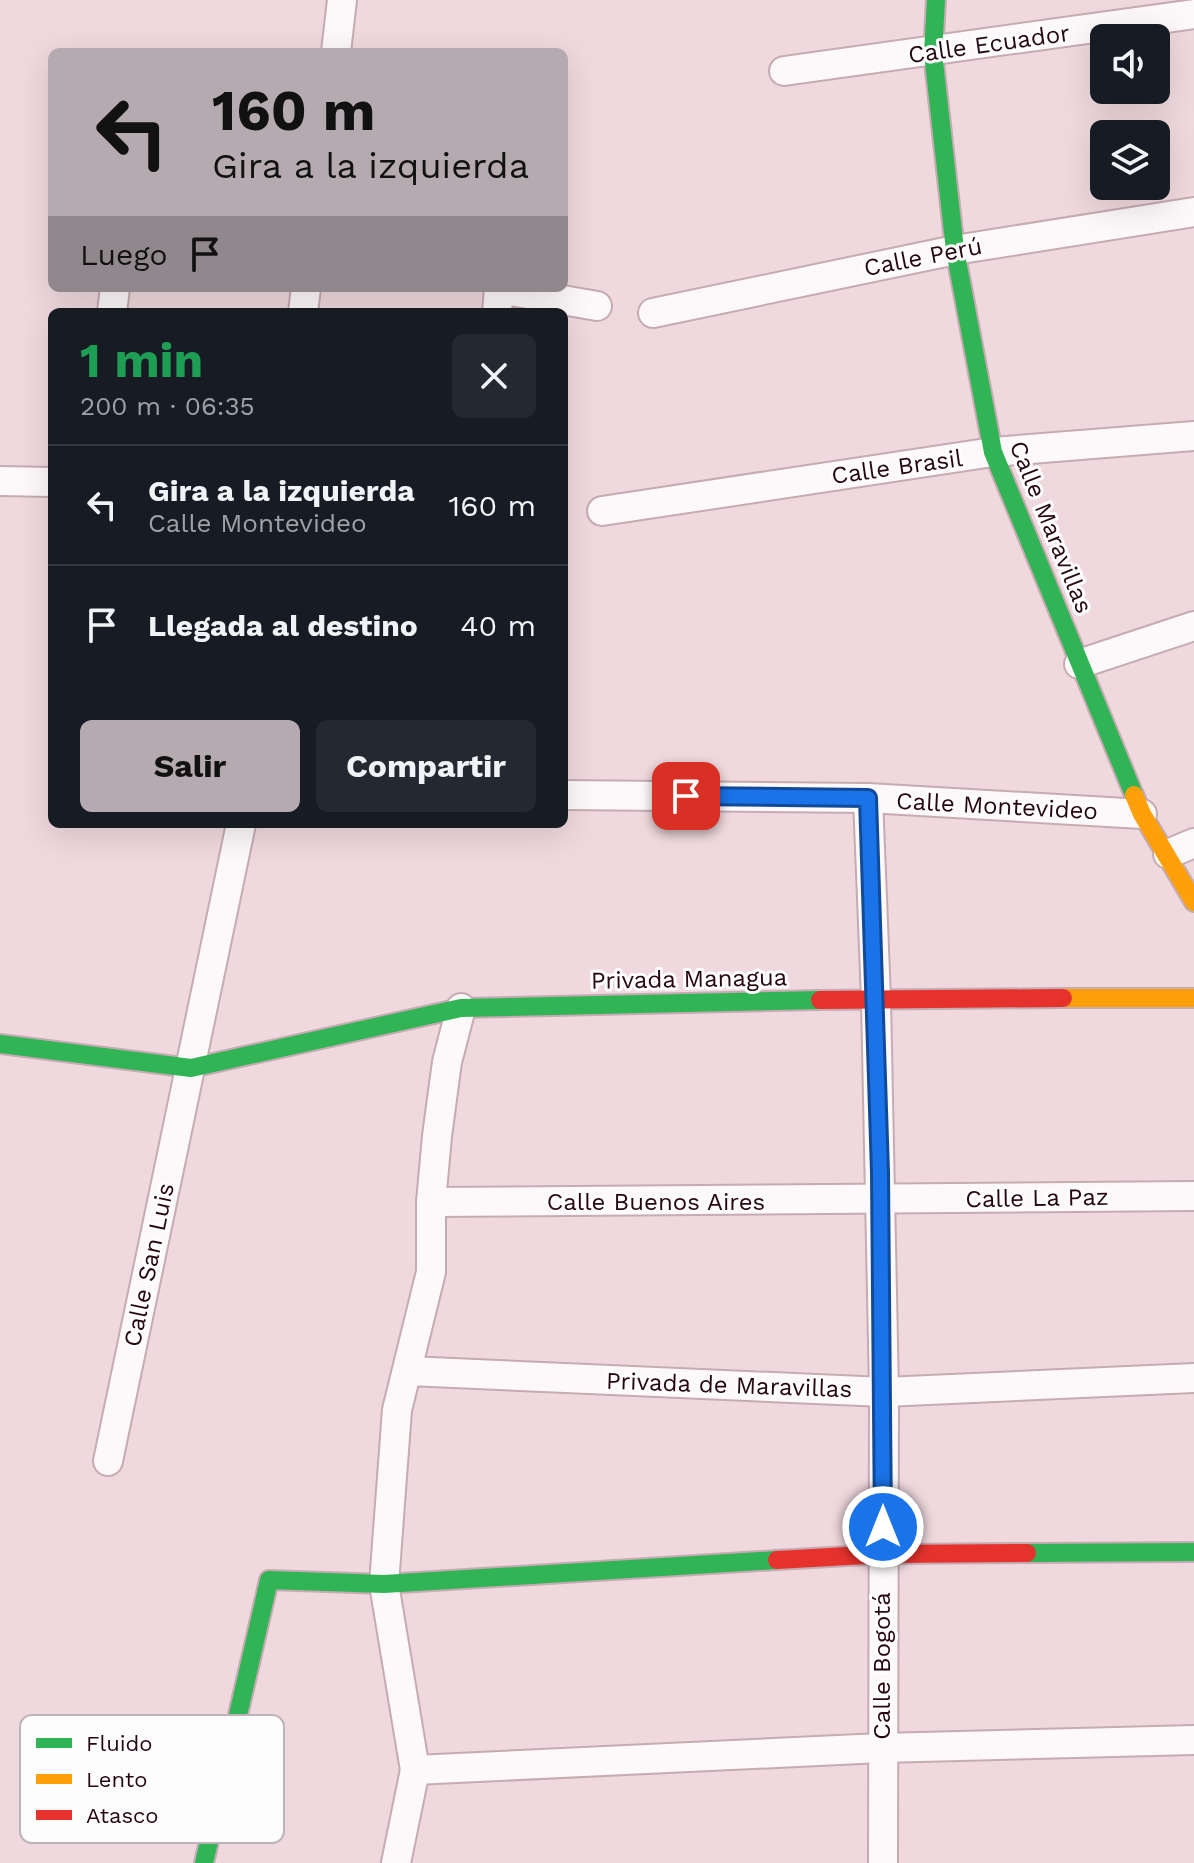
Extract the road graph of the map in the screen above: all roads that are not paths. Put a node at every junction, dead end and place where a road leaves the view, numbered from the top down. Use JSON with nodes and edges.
{"nodes":[{"id":1,"x":342,"y":0,"type":"edge"},
{"id":2,"x":936,"y":0,"type":"edge"},
{"id":3,"x":1194,"y":14,"type":"edge"},
{"id":4,"x":336,"y":48,"type":"edge"},
{"id":5,"x":933,"y":53,"type":"junction"},
{"id":6,"x":784,"y":71,"type":"dead end"},
{"id":7,"x":1194,"y":212,"type":"edge"},
{"id":8,"x":955,"y":250,"type":"junction"},
{"id":9,"x":516,"y":292,"type":"edge"},
{"id":10,"x":597,"y":306,"type":"dead end"},
{"id":11,"x":653,"y":313,"type":"dead end"},
{"id":12,"x":1194,"y":436,"type":"edge"},
{"id":13,"x":993,"y":452,"type":"junction"},
{"id":14,"x":0,"y":481,"type":"edge"},
{"id":15,"x":48,"y":482,"type":"edge"},
{"id":16,"x":602,"y":511,"type":"dead end"},
{"id":17,"x":1194,"y":626,"type":"edge"},
{"id":18,"x":1079,"y":664,"type":"junction"},
{"id":19,"x":568,"y":795,"type":"edge"},
{"id":20,"x":868,"y":798,"type":"junction"},
{"id":21,"x":1142,"y":814,"type":"junction"},
{"id":22,"x":240,"y":828,"type":"edge"},
{"id":23,"x":1194,"y":843,"type":"edge"},
{"id":24,"x":1168,"y":854,"type":"junction"},
{"id":25,"x":1194,"y":902,"type":"edge"},
{"id":26,"x":1194,"y":998,"type":"edge"},
{"id":27,"x":876,"y":999,"type":"junction"},
{"id":28,"x":461,"y":1008,"type":"junction"},
{"id":29,"x":0,"y":1044,"type":"edge"},
{"id":30,"x":191,"y":1068,"type":"junction"},
{"id":31,"x":1194,"y":1196,"type":"edge"},
{"id":32,"x":881,"y":1201,"type":"junction"},
{"id":33,"x":431,"y":1202,"type":"junction"},
{"id":34,"x":408,"y":1371,"type":"junction"},
{"id":35,"x":1194,"y":1378,"type":"edge"},
{"id":36,"x":884,"y":1392,"type":"junction"},
{"id":37,"x":108,"y":1461,"type":"dead end"},
{"id":38,"x":1194,"y":1552,"type":"edge"},
{"id":39,"x":883,"y":1554,"type":"junction"},
{"id":40,"x":384,"y":1584,"type":"junction"},
{"id":41,"x":238,"y":1715,"type":"edge"},
{"id":42,"x":1194,"y":1740,"type":"edge"},
{"id":43,"x":881,"y":1748,"type":"junction"},
{"id":44,"x":415,"y":1770,"type":"junction"},
{"id":45,"x":209,"y":1843,"type":"edge"},
{"id":46,"x":204,"y":1863,"type":"edge"},
{"id":47,"x":396,"y":1863,"type":"edge"},
{"id":48,"x":883,"y":1863,"type":"edge"}],
"edges":[{"from":1,"to":4,"type":"street"},
{"from":2,"to":5,"type":"street","name":"Calle Maravillas"},
{"from":3,"to":5,"type":"street","name":"Calle Ecuador"},
{"from":5,"to":6,"type":"street","name":"Calle Ecuador"},
{"from":5,"to":8,"type":"street","name":"Calle Maravillas"},
{"from":7,"to":8,"type":"street","name":"Calle Perú"},
{"from":8,"to":11,"type":"street","name":"Calle Perú"},
{"from":8,"to":13,"type":"street","name":"Calle Maravillas"},
{"from":9,"to":10,"type":"street"},
{"from":12,"to":13,"type":"street","name":"Calle Brasil"},
{"from":13,"to":16,"type":"street","name":"Calle Brasil"},
{"from":13,"to":18,"type":"street","name":"Calle Maravillas"},
{"from":14,"to":15,"type":"street"},
{"from":17,"to":18,"type":"street"},
{"from":18,"to":21,"type":"street","name":"Calle Maravillas"},
{"from":19,"to":20,"type":"street","name":"Calle Montevideo"},
{"from":20,"to":21,"type":"street","name":"Calle Montevideo"},
{"from":20,"to":27,"type":"street","name":"Calle Bogotá"},
{"from":21,"to":24,"type":"street","name":"Calle Maravillas"},
{"from":22,"to":30,"type":"street","name":"Calle San Luis"},
{"from":23,"to":24,"type":"street"},
{"from":24,"to":25,"type":"street","name":"Calle Maravillas"},
{"from":26,"to":27,"type":"street","name":"Privada Managua"},
{"from":27,"to":28,"type":"street","name":"Privada Managua"},
{"from":27,"to":32,"type":"street","name":"Calle Bogotá"},
{"from":28,"to":30,"type":"street","name":"Privada Managua"},
{"from":28,"to":33,"type":"street"},
{"from":29,"to":30,"type":"street"},
{"from":30,"to":37,"type":"street","name":"Calle San Luis"},
{"from":31,"to":32,"type":"street","name":"Calle La Paz"},
{"from":32,"to":33,"type":"street","name":"Calle Buenos Aires"},
{"from":32,"to":36,"type":"street","name":"Calle Bogotá"},
{"from":33,"to":34,"type":"street"},
{"from":34,"to":36,"type":"street","name":"Privada de Maravillas"},
{"from":34,"to":40,"type":"street"},
{"from":35,"to":36,"type":"street","name":"Privada de Maravillas"},
{"from":36,"to":39,"type":"street","name":"Calle Bogotá"},
{"from":38,"to":39,"type":"street"},
{"from":39,"to":40,"type":"street"},
{"from":39,"to":43,"type":"street","name":"Calle Bogotá"},
{"from":40,"to":41,"type":"street"},
{"from":40,"to":44,"type":"street"},
{"from":42,"to":43,"type":"street"},
{"from":43,"to":44,"type":"street"},
{"from":43,"to":48,"type":"street","name":"Calle Bogotá"},
{"from":44,"to":47,"type":"street"},
{"from":45,"to":46,"type":"street"}]}
